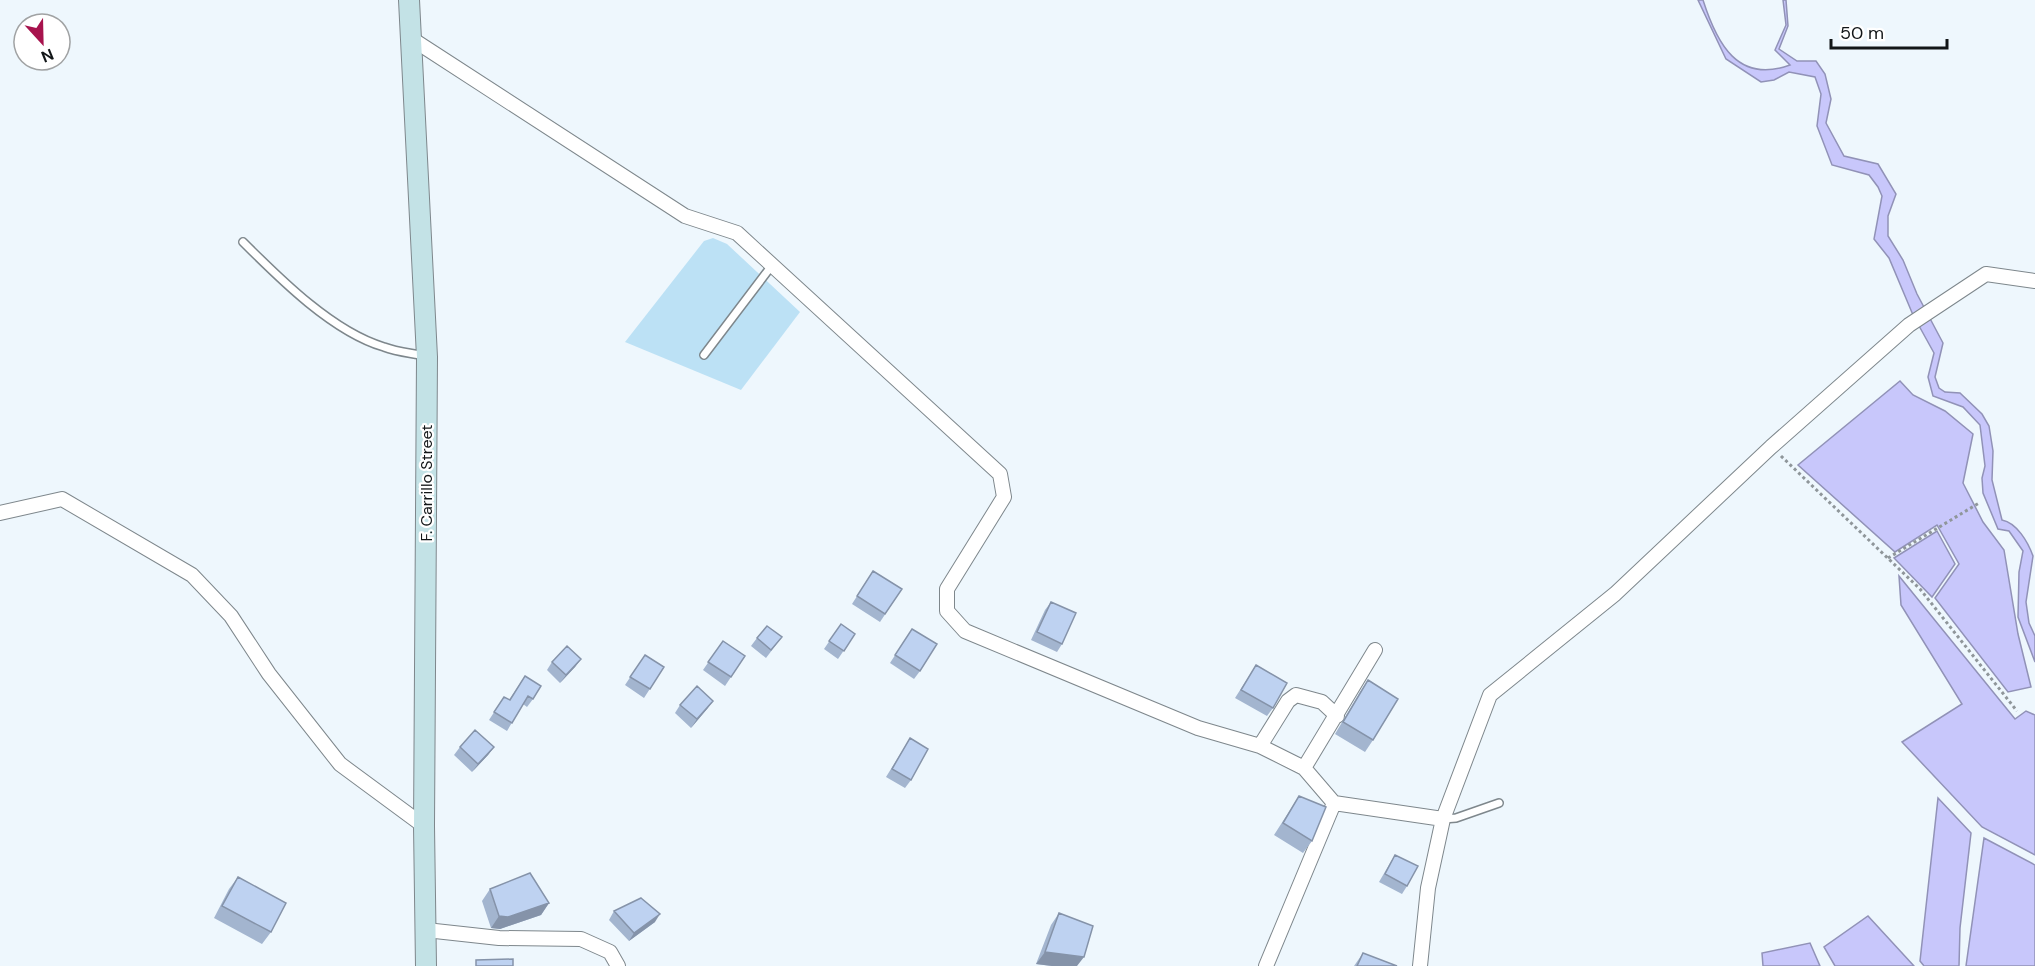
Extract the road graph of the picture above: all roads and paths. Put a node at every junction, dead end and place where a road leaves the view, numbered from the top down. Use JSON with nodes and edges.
{"nodes":[{"id":1,"x":410,"y":0,"type":"edge"},
{"id":2,"x":412,"y":39,"type":"junction"},
{"id":3,"x":243,"y":242,"type":"dead end"},
{"id":4,"x":773,"y":264,"type":"junction"},
{"id":5,"x":2035,"y":281,"type":"edge"},
{"id":6,"x":704,"y":355,"type":"dead end"},
{"id":7,"x":427,"y":357,"type":"junction"},
{"id":8,"x":1771,"y":447,"type":"junction"},
{"id":9,"x":1979,"y":503,"type":"dead end"},
{"id":10,"x":0,"y":513,"type":"edge"},
{"id":11,"x":1888,"y":558,"type":"junction"},
{"id":12,"x":1375,"y":650,"type":"dead end"},
{"id":13,"x":2017,"y":711,"type":"dead end"},
{"id":14,"x":1337,"y":716,"type":"junction"},
{"id":15,"x":1260,"y":746,"type":"junction"},
{"id":16,"x":1304,"y":768,"type":"junction"},
{"id":17,"x":1334,"y":803,"type":"junction"},
{"id":18,"x":1499,"y":803,"type":"dead end"},
{"id":19,"x":1443,"y":819,"type":"junction"},
{"id":20,"x":424,"y":826,"type":"junction"},
{"id":21,"x":426,"y":930,"type":"junction"},
{"id":22,"x":426,"y":966,"type":"edge"},
{"id":23,"x":618,"y":966,"type":"edge"},
{"id":24,"x":1266,"y":966,"type":"edge"},
{"id":25,"x":1420,"y":966,"type":"edge"}],
"edges":[{"from":1,"to":2,"type":"street","name":"F. Carrillo Street"},
{"from":2,"to":4,"type":"street"},
{"from":2,"to":7,"type":"street","name":"F. Carrillo Street"},
{"from":3,"to":7,"type":"lane"},
{"from":4,"to":6,"type":"lane"},
{"from":4,"to":15,"type":"street"},
{"from":5,"to":8,"type":"street"},
{"from":7,"to":20,"type":"street","name":"F. Carrillo Street"},
{"from":8,"to":11,"type":"path"},
{"from":8,"to":19,"type":"street"},
{"from":9,"to":11,"type":"path"},
{"from":10,"to":20,"type":"street"},
{"from":11,"to":13,"type":"path"},
{"from":12,"to":14,"type":"street"},
{"from":14,"to":15,"type":"street"},
{"from":14,"to":16,"type":"street"},
{"from":15,"to":16,"type":"street"},
{"from":16,"to":17,"type":"street"},
{"from":17,"to":19,"type":"street"},
{"from":17,"to":24,"type":"street"},
{"from":18,"to":19,"type":"lane"},
{"from":19,"to":25,"type":"street"},
{"from":20,"to":21,"type":"street","name":"F. Carrillo Street"},
{"from":21,"to":22,"type":"street","name":"F. Carrillo Street"},
{"from":21,"to":23,"type":"street"}]}
